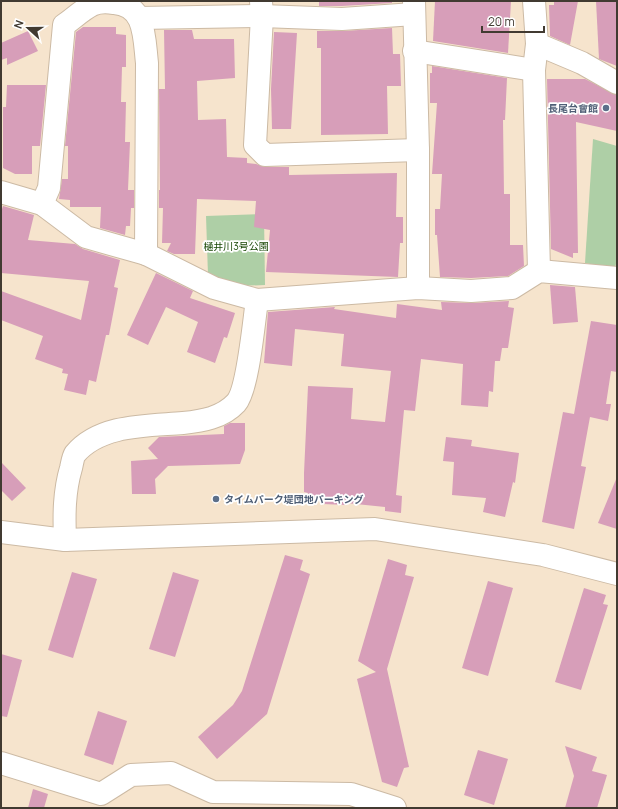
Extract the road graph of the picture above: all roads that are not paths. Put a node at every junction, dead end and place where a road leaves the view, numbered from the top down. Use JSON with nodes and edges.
{"nodes":[{"id":1,"x":534,"y":1,"type":"edge"},
{"id":2,"x":414,"y":7,"type":"edge"},
{"id":3,"x":261,"y":8,"type":"edge"},
{"id":4,"x":135,"y":9,"type":"edge"},
{"id":5,"x":537,"y":44,"type":"junction"},
{"id":6,"x":414,"y":51,"type":"junction"},
{"id":7,"x":534,"y":70,"type":"junction"},
{"id":8,"x":617,"y":83,"type":"edge"},
{"id":9,"x":418,"y":150,"type":"junction"},
{"id":10,"x":1,"y":192,"type":"edge"},
{"id":11,"x":42,"y":204,"type":"junction"},
{"id":12,"x":146,"y":254,"type":"junction"},
{"id":13,"x":539,"y":272,"type":"junction"},
{"id":14,"x":617,"y":276,"type":"edge"},
{"id":15,"x":418,"y":288,"type":"junction"},
{"id":16,"x":257,"y":300,"type":"junction"},
{"id":17,"x":1,"y":532,"type":"edge"},
{"id":18,"x":65,"y":540,"type":"junction"},
{"id":19,"x":617,"y":574,"type":"edge"},
{"id":20,"x":1,"y":763,"type":"edge"},
{"id":21,"x":395,"y":808,"type":"edge"}],
"edges":[{"from":1,"to":5,"type":"street"},
{"from":2,"to":3,"type":"street"},
{"from":2,"to":6,"type":"street"},
{"from":3,"to":4,"type":"street"},
{"from":3,"to":9,"type":"street"},
{"from":4,"to":11,"type":"street"},
{"from":4,"to":12,"type":"street"},
{"from":5,"to":7,"type":"street"},
{"from":5,"to":8,"type":"street"},
{"from":6,"to":7,"type":"street"},
{"from":6,"to":9,"type":"street"},
{"from":7,"to":13,"type":"street"},
{"from":9,"to":15,"type":"street"},
{"from":10,"to":11,"type":"street"},
{"from":11,"to":12,"type":"street"},
{"from":12,"to":16,"type":"street"},
{"from":13,"to":14,"type":"street"},
{"from":13,"to":15,"type":"street"},
{"from":15,"to":16,"type":"street"},
{"from":16,"to":18,"type":"street"},
{"from":17,"to":18,"type":"street"},
{"from":18,"to":19,"type":"street"},
{"from":20,"to":21,"type":"street"}]}
